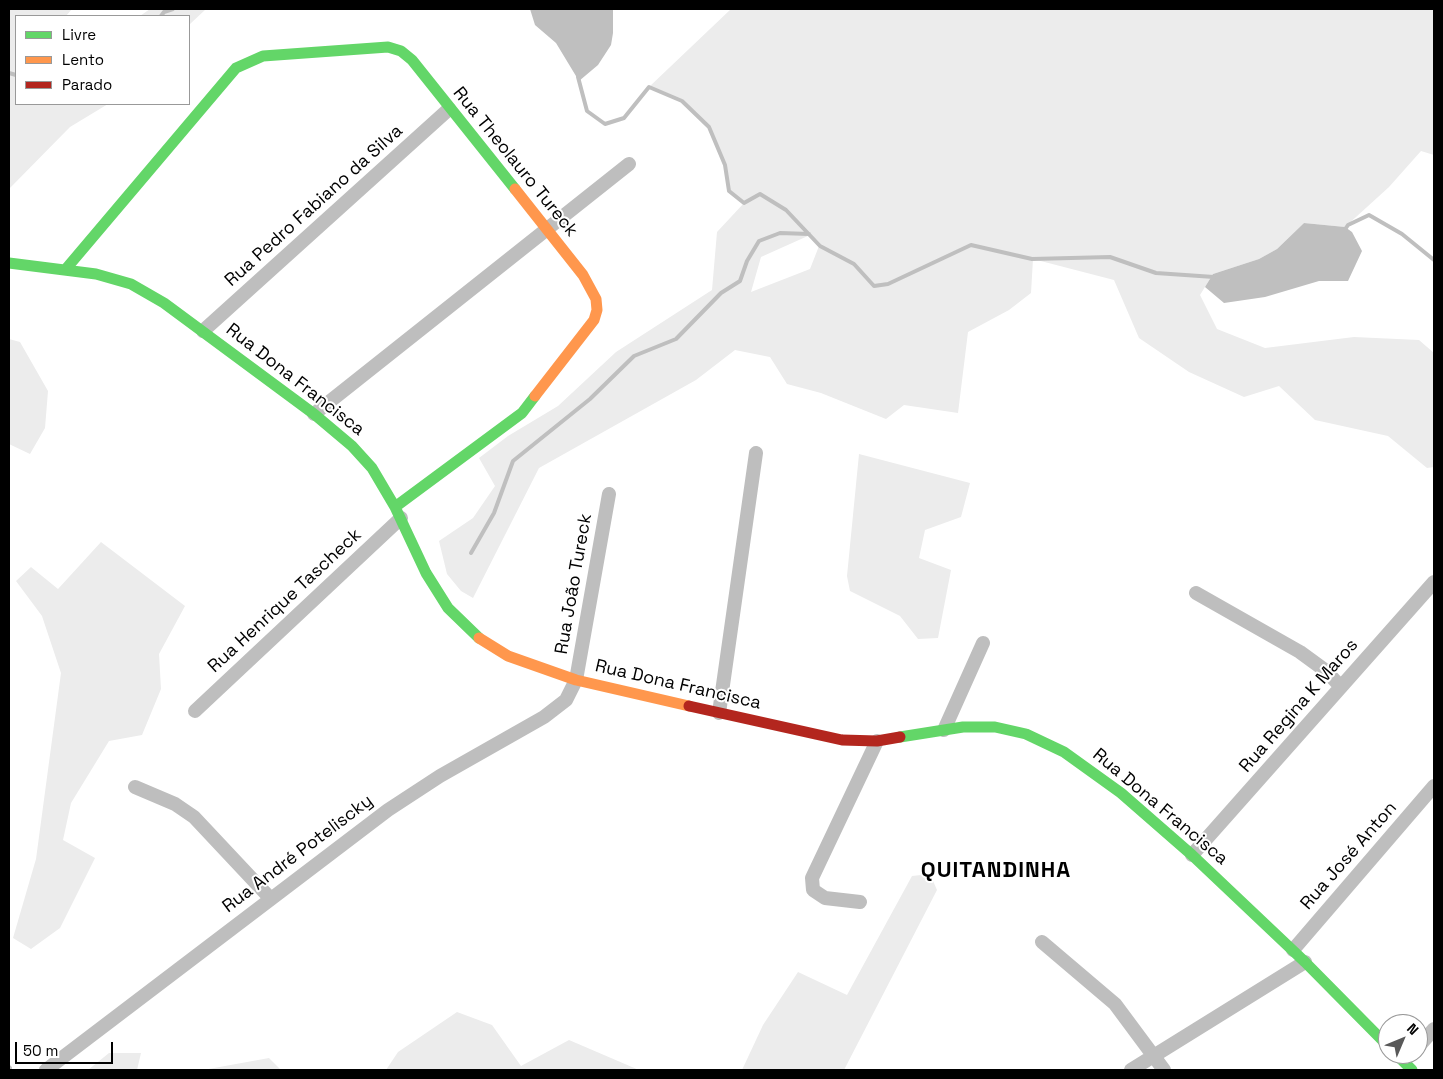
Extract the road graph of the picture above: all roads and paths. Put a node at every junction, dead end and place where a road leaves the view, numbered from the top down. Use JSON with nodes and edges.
{"nodes":[{"id":1,"x":449,"y":109,"type":"junction"},
{"id":2,"x":630,"y":164,"type":"dead end"},
{"id":3,"x":546,"y":230,"type":"junction"},
{"id":4,"x":9,"y":263,"type":"edge"},
{"id":5,"x":65,"y":270,"type":"junction"},
{"id":6,"x":203,"y":331,"type":"junction"},
{"id":7,"x":314,"y":414,"type":"junction"},
{"id":8,"x":756,"y":453,"type":"dead end"},
{"id":9,"x":609,"y":494,"type":"dead end"},
{"id":10,"x":398,"y":513,"type":"junction"},
{"id":11,"x":1434,"y":582,"type":"edge"},
{"id":12,"x":1196,"y":593,"type":"dead end"},
{"id":13,"x":983,"y":644,"type":"dead end"},
{"id":14,"x":576,"y":680,"type":"junction"},
{"id":15,"x":1340,"y":688,"type":"junction"},
{"id":16,"x":194,"y":710,"type":"dead end"},
{"id":17,"x":719,"y":713,"type":"junction"},
{"id":18,"x":944,"y":730,"type":"junction"},
{"id":19,"x":877,"y":741,"type":"junction"},
{"id":20,"x":1434,"y":786,"type":"edge"},
{"id":21,"x":135,"y":787,"type":"dead end"},
{"id":22,"x":1192,"y":855,"type":"junction"},
{"id":23,"x":270,"y":898,"type":"junction"},
{"id":24,"x":860,"y":902,"type":"dead end"},
{"id":25,"x":1042,"y":942,"type":"dead end"},
{"id":26,"x":1293,"y":950,"type":"junction"},
{"id":27,"x":1305,"y":962,"type":"junction"},
{"id":28,"x":1378,"y":1036,"type":"edge"},
{"id":29,"x":1155,"y":1055,"type":"junction"},
{"id":30,"x":46,"y":1070,"type":"edge"},
{"id":31,"x":1131,"y":1070,"type":"edge"},
{"id":32,"x":1164,"y":1070,"type":"edge"}],
"edges":[{"from":1,"to":3,"type":"main road","name":"Rua Theolauro Tureck"},
{"from":1,"to":5,"type":"main road","name":"Rua Theolauro Tureck"},
{"from":1,"to":6,"type":"street","name":"Rua Pedro Fabiano da Silva"},
{"from":2,"to":3,"type":"street"},
{"from":3,"to":7,"type":"street"},
{"from":3,"to":10,"type":"main road","name":"Rua Theolauro Tureck"},
{"from":4,"to":5,"type":"main road","name":"Rua Dona Francisca"},
{"from":5,"to":6,"type":"main road","name":"Rua Dona Francisca"},
{"from":6,"to":7,"type":"main road","name":"Rua Dona Francisca"},
{"from":7,"to":10,"type":"main road","name":"Rua Dona Francisca"},
{"from":8,"to":17,"type":"street"},
{"from":9,"to":14,"type":"street","name":"Rua João Tureck"},
{"from":10,"to":14,"type":"main road","name":"Rua Dona Francisca"},
{"from":10,"to":16,"type":"street","name":"Rua Henrique Tascheck"},
{"from":11,"to":15,"type":"street","name":"Rua Regina K Maros"},
{"from":12,"to":15,"type":"street"},
{"from":13,"to":18,"type":"street"},
{"from":14,"to":17,"type":"main road","name":"Rua Dona Francisca"},
{"from":14,"to":23,"type":"street","name":"Rua André Poteliscky"},
{"from":15,"to":22,"type":"street","name":"Rua Regina K Maros"},
{"from":17,"to":19,"type":"main road","name":"Rua Dona Francisca"},
{"from":18,"to":19,"type":"main road","name":"Rua Dona Francisca"},
{"from":18,"to":22,"type":"main road","name":"Rua Dona Francisca"},
{"from":19,"to":24,"type":"street"},
{"from":20,"to":26,"type":"street","name":"Rua José Anton"},
{"from":21,"to":23,"type":"street"},
{"from":22,"to":26,"type":"main road","name":"Rua Dona Francisca"},
{"from":23,"to":30,"type":"street","name":"Rua André Poteliscky"},
{"from":25,"to":29,"type":"street"},
{"from":26,"to":27,"type":"main road","name":"Rua Dona Francisca"},
{"from":27,"to":28,"type":"main road","name":"Rua Dona Francisca"},
{"from":27,"to":29,"type":"street"},
{"from":29,"to":31,"type":"street"},
{"from":29,"to":32,"type":"street"}]}
